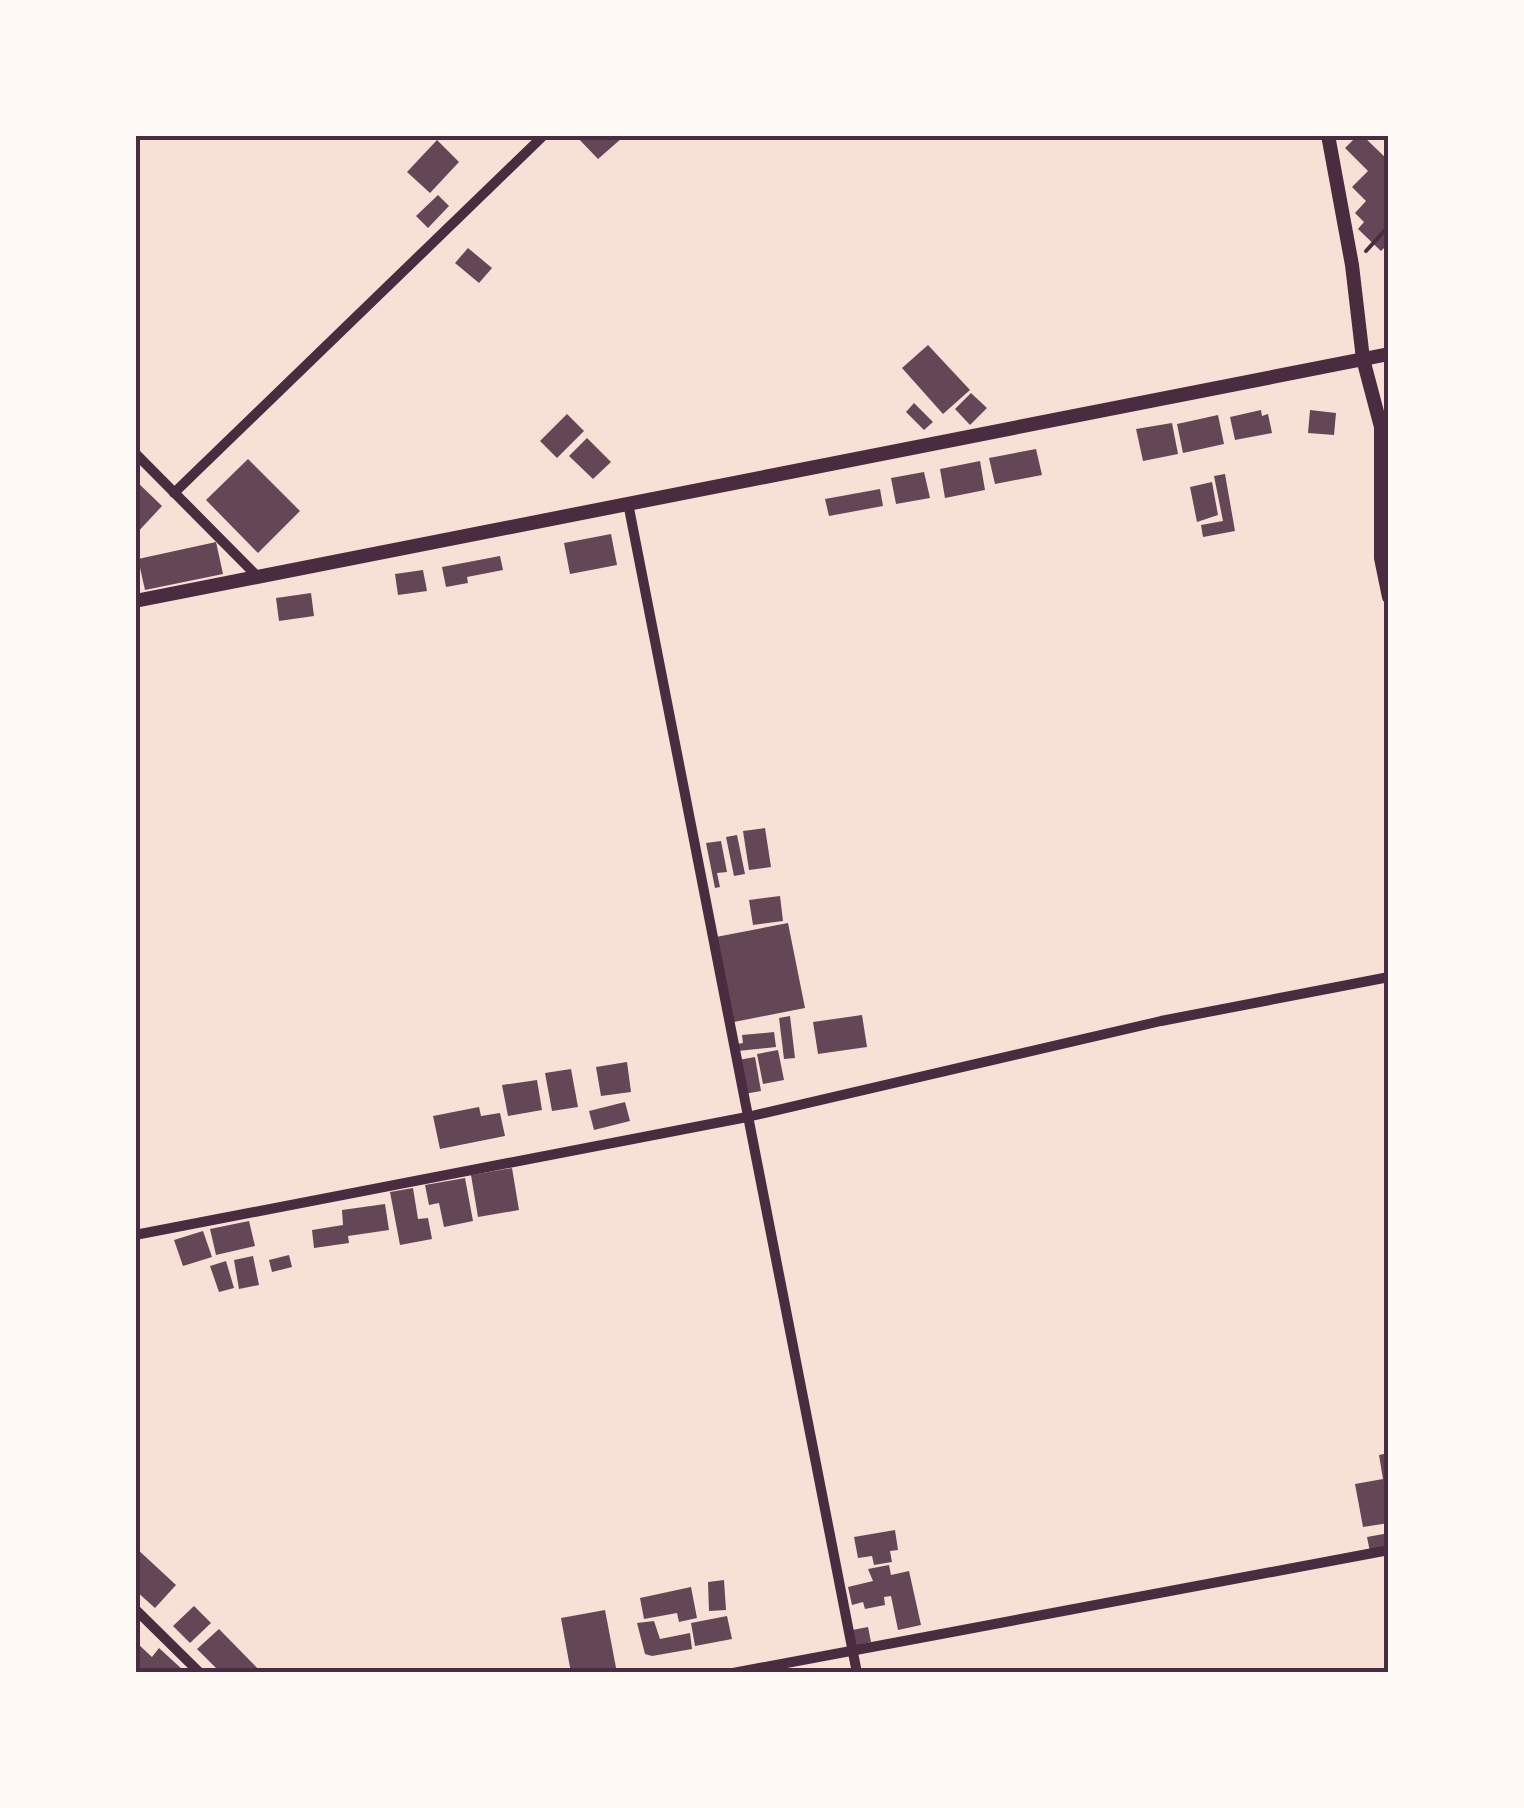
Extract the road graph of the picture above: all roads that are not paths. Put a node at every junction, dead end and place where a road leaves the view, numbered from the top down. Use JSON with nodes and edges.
{"nodes":[{"id":1,"x":544,"y":135,"type":"edge"},
{"id":2,"x":1328,"y":135,"type":"edge"},
{"id":3,"x":1389,"y":354,"type":"edge"},
{"id":4,"x":1364,"y":360,"type":"junction"},
{"id":5,"x":135,"y":453,"type":"edge"},
{"id":6,"x":174,"y":492,"type":"junction"},
{"id":7,"x":628,"y":503,"type":"junction"},
{"id":8,"x":256,"y":575,"type":"junction"},
{"id":9,"x":1389,"y":597,"type":"edge"},
{"id":10,"x":135,"y":601,"type":"edge"},
{"id":11,"x":1389,"y":977,"type":"edge"},
{"id":12,"x":747,"y":1116,"type":"junction"},
{"id":13,"x":135,"y":1235,"type":"edge"},
{"id":14,"x":1389,"y":1550,"type":"edge"},
{"id":15,"x":135,"y":1609,"type":"edge"},
{"id":16,"x":852,"y":1650,"type":"junction"},
{"id":17,"x":200,"y":1673,"type":"edge"},
{"id":18,"x":733,"y":1673,"type":"edge"},
{"id":19,"x":857,"y":1673,"type":"edge"}],
"edges":[{"from":1,"to":6,"type":"street"},
{"from":2,"to":4,"type":"main road"},
{"from":3,"to":4,"type":"main road"},
{"from":4,"to":7,"type":"main road"},
{"from":4,"to":9,"type":"main road"},
{"from":5,"to":6,"type":"street"},
{"from":6,"to":8,"type":"street"},
{"from":7,"to":8,"type":"main road"},
{"from":7,"to":12,"type":"street"},
{"from":8,"to":10,"type":"main road"},
{"from":11,"to":12,"type":"street"},
{"from":12,"to":13,"type":"street"},
{"from":12,"to":16,"type":"street"},
{"from":14,"to":16,"type":"street"},
{"from":15,"to":17,"type":"street"},
{"from":16,"to":18,"type":"street"},
{"from":16,"to":19,"type":"street"}]}
